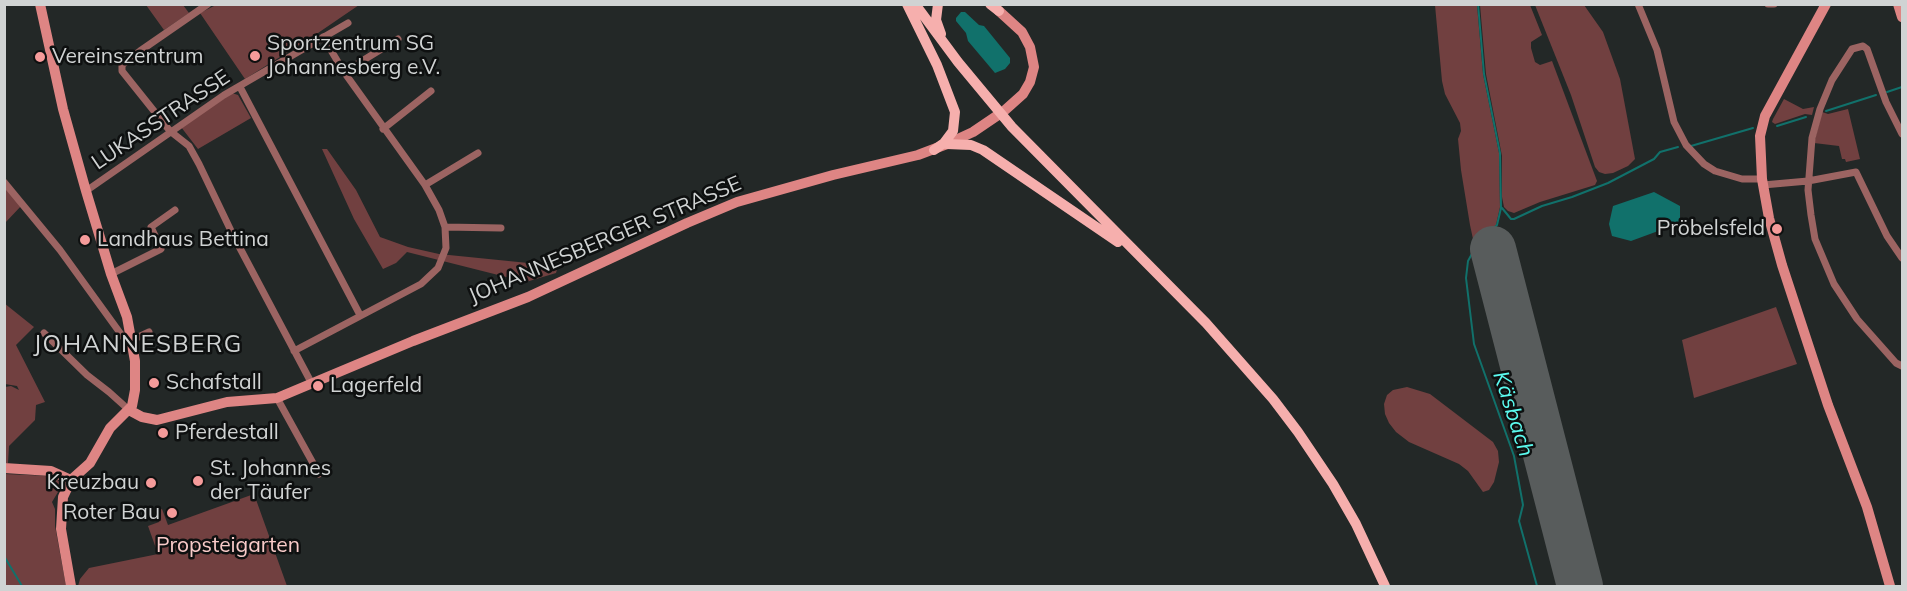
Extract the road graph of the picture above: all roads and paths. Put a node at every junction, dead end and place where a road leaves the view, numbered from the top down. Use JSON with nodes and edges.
{"nodes":[{"id":1,"x":40,"y":4,"type":"edge"},
{"id":2,"x":208,"y":4,"type":"edge"},
{"id":3,"x":907,"y":4,"type":"edge"},
{"id":4,"x":915,"y":4,"type":"edge"},
{"id":5,"x":939,"y":4,"type":"edge"},
{"id":6,"x":1638,"y":4,"type":"edge"},
{"id":7,"x":1768,"y":4,"type":"edge"},
{"id":8,"x":1774,"y":4,"type":"edge"},
{"id":9,"x":1826,"y":4,"type":"edge"},
{"id":10,"x":1898,"y":4,"type":"edge"},
{"id":11,"x":998,"y":7,"type":"edge"},
{"id":12,"x":1902,"y":17,"type":"edge"},
{"id":13,"x":348,"y":23,"type":"dead end"},
{"id":14,"x":323,"y":37,"type":"junction"},
{"id":15,"x":398,"y":39,"type":"dead end"},
{"id":16,"x":948,"y":51,"type":"junction"},
{"id":17,"x":344,"y":72,"type":"junction"},
{"id":18,"x":240,"y":87,"type":"junction"},
{"id":19,"x":431,"y":91,"type":"dead end"},
{"id":20,"x":383,"y":129,"type":"junction"},
{"id":21,"x":170,"y":131,"type":"junction"},
{"id":22,"x":1902,"y":134,"type":"edge"},
{"id":23,"x":947,"y":144,"type":"junction"},
{"id":24,"x":934,"y":150,"type":"junction"},
{"id":25,"x":478,"y":153,"type":"dead end"},
{"id":26,"x":1808,"y":181,"type":"junction"},
{"id":27,"x":4,"y":182,"type":"edge"},
{"id":28,"x":1763,"y":182,"type":"junction"},
{"id":29,"x":425,"y":185,"type":"junction"},
{"id":30,"x":86,"y":191,"type":"junction"},
{"id":31,"x":175,"y":210,"type":"dead end"},
{"id":32,"x":446,"y":228,"type":"junction"},
{"id":33,"x":501,"y":228,"type":"dead end"},
{"id":34,"x":1902,"y":258,"type":"edge"},
{"id":35,"x":1149,"y":267,"type":"junction"},
{"id":36,"x":111,"y":274,"type":"junction"},
{"id":37,"x":360,"y":315,"type":"junction"},
{"id":38,"x":149,"y":332,"type":"dead end"},
{"id":39,"x":44,"y":333,"type":"dead end"},
{"id":40,"x":132,"y":340,"type":"junction"},
{"id":41,"x":294,"y":351,"type":"junction"},
{"id":42,"x":1902,"y":366,"type":"edge"},
{"id":43,"x":312,"y":384,"type":"junction"},
{"id":44,"x":277,"y":398,"type":"junction"},
{"id":45,"x":129,"y":410,"type":"junction"},
{"id":46,"x":4,"y":468,"type":"edge"},
{"id":47,"x":319,"y":474,"type":"dead end"},
{"id":48,"x":71,"y":480,"type":"junction"},
{"id":49,"x":71,"y":586,"type":"edge"},
{"id":50,"x":1385,"y":586,"type":"edge"},
{"id":51,"x":1890,"y":586,"type":"edge"}],
"edges":[{"from":1,"to":30,"type":"street"},
{"from":2,"to":21,"type":"street"},
{"from":3,"to":24,"type":"main road"},
{"from":4,"to":16,"type":"main road"},
{"from":5,"to":16,"type":"main road"},
{"from":6,"to":28,"type":"street"},
{"from":7,"to":8,"type":"street"},
{"from":9,"to":28,"type":"street"},
{"from":10,"to":12,"type":"street"},
{"from":11,"to":23,"type":"street","name":"JOHANNESBERGER STRASSE"},
{"from":13,"to":14,"type":"street","name":"LUKASSTRASSE"},
{"from":14,"to":17,"type":"street"},
{"from":14,"to":18,"type":"street","name":"LUKASSTRASSE"},
{"from":15,"to":17,"type":"street"},
{"from":16,"to":35,"type":"main road"},
{"from":17,"to":20,"type":"street"},
{"from":18,"to":21,"type":"street","name":"LUKASSTRASSE"},
{"from":18,"to":37,"type":"street"},
{"from":19,"to":20,"type":"street"},
{"from":20,"to":29,"type":"street"},
{"from":21,"to":30,"type":"street","name":"LUKASSTRASSE"},
{"from":21,"to":41,"type":"street"},
{"from":22,"to":26,"type":"street"},
{"from":23,"to":24,"type":"street","name":"JOHANNESBERGER STRASSE"},
{"from":23,"to":35,"type":"main road"},
{"from":24,"to":43,"type":"street","name":"JOHANNESBERGER STRASSE"},
{"from":25,"to":29,"type":"street"},
{"from":26,"to":28,"type":"street"},
{"from":26,"to":34,"type":"street"},
{"from":26,"to":42,"type":"street"},
{"from":27,"to":40,"type":"street"},
{"from":28,"to":51,"type":"street"},
{"from":29,"to":32,"type":"street"},
{"from":30,"to":36,"type":"street"},
{"from":31,"to":36,"type":"street"},
{"from":32,"to":33,"type":"street"},
{"from":32,"to":37,"type":"street"},
{"from":35,"to":50,"type":"main road"},
{"from":36,"to":40,"type":"street"},
{"from":37,"to":41,"type":"street"},
{"from":38,"to":40,"type":"street"},
{"from":39,"to":45,"type":"street"},
{"from":40,"to":45,"type":"street"},
{"from":41,"to":43,"type":"street"},
{"from":43,"to":44,"type":"street","name":"JOHANNESBERGER STRASSE"},
{"from":44,"to":45,"type":"street","name":"JOHANNESBERGER STRASSE"},
{"from":44,"to":47,"type":"street"},
{"from":45,"to":48,"type":"street"},
{"from":46,"to":48,"type":"street"},
{"from":48,"to":49,"type":"street"}]}
